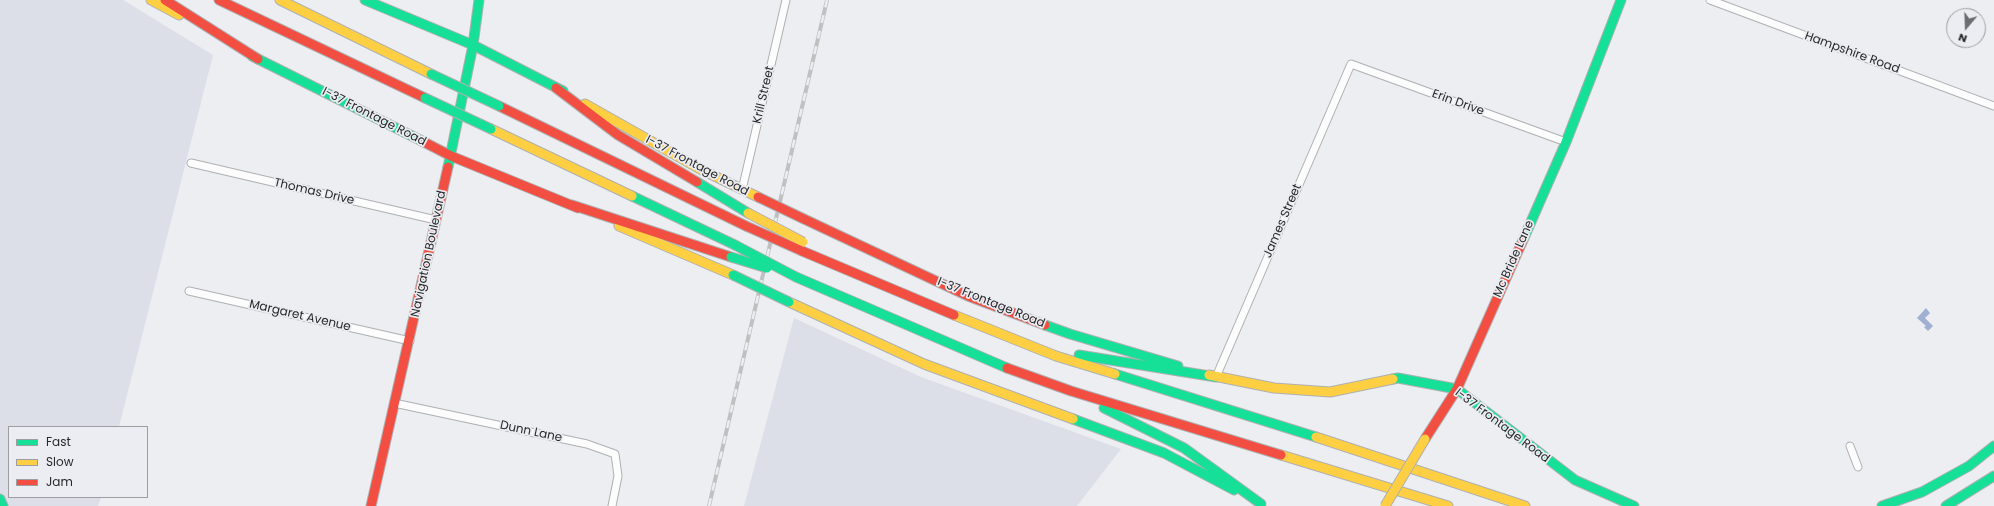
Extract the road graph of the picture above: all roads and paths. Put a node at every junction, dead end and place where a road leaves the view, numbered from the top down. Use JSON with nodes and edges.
{"nodes":[{"id":1,"x":151,"y":0,"type":"edge"},
{"id":2,"x":165,"y":0,"type":"edge"},
{"id":3,"x":219,"y":0,"type":"edge"},
{"id":4,"x":280,"y":0,"type":"edge"},
{"id":5,"x":365,"y":0,"type":"edge"},
{"id":6,"x":479,"y":0,"type":"edge"},
{"id":7,"x":786,"y":0,"type":"edge"},
{"id":8,"x":1621,"y":0,"type":"edge"},
{"id":9,"x":1710,"y":0,"type":"edge"},
{"id":10,"x":473,"y":44,"type":"junction"},
{"id":11,"x":258,"y":59,"type":"junction"},
{"id":12,"x":1350,"y":64,"type":"joint"},
{"id":13,"x":556,"y":88,"type":"junction"},
{"id":14,"x":1994,"y":106,"type":"edge"},
{"id":15,"x":1566,"y":142,"type":"junction"},
{"id":16,"x":451,"y":156,"type":"junction"},
{"id":17,"x":191,"y":163,"type":"dead end"},
{"id":18,"x":742,"y":190,"type":"junction"},
{"id":19,"x":572,"y":205,"type":"junction"},
{"id":20,"x":436,"y":220,"type":"junction"},
{"id":21,"x":803,"y":246,"type":"junction"},
{"id":22,"x":796,"y":277,"type":"junction"},
{"id":23,"x":189,"y":292,"type":"dead end"},
{"id":24,"x":960,"y":318,"type":"junction"},
{"id":25,"x":410,"y":342,"type":"junction"},
{"id":26,"x":1216,"y":377,"type":"junction"},
{"id":27,"x":1457,"y":388,"type":"junction"},
{"id":28,"x":1070,"y":391,"type":"junction"},
{"id":29,"x":394,"y":403,"type":"junction"},
{"id":30,"x":1850,"y":446,"type":"dead end"},
{"id":31,"x":1994,"y":446,"type":"edge"},
{"id":32,"x":1858,"y":467,"type":"dead end"},
{"id":33,"x":1994,"y":476,"type":"edge"},
{"id":34,"x":0,"y":499,"type":"edge"},
{"id":35,"x":1262,"y":505,"type":"edge"},
{"id":36,"x":3,"y":506,"type":"edge"},
{"id":37,"x":371,"y":506,"type":"edge"},
{"id":38,"x":612,"y":506,"type":"edge"},
{"id":39,"x":1385,"y":506,"type":"edge"},
{"id":40,"x":1448,"y":506,"type":"edge"},
{"id":41,"x":1525,"y":506,"type":"edge"},
{"id":42,"x":1634,"y":506,"type":"edge"},
{"id":43,"x":1882,"y":506,"type":"edge"},
{"id":44,"x":1946,"y":506,"type":"edge"}],
"edges":[{"from":1,"to":11,"type":"main road","name":"I-37 Frontage Road"},
{"from":2,"to":11,"type":"main road"},
{"from":3,"to":22,"type":"main road","bridge":true},
{"from":4,"to":21,"type":"main road","bridge":true},
{"from":5,"to":10,"type":"main road","name":"I-37 Frontage Road"},
{"from":6,"to":10,"type":"main road","name":"Navigation Boulevard"},
{"from":7,"to":18,"type":"street","name":"Krill Street"},
{"from":8,"to":15,"type":"main road","name":"Mc Bride Lane"},
{"from":9,"to":14,"type":"street","name":"Hampshire Road"},
{"from":10,"to":13,"type":"main road","name":"I-37 Frontage Road"},
{"from":10,"to":16,"type":"main road","name":"Navigation Boulevard"},
{"from":11,"to":16,"type":"main road","name":"I-37 Frontage Road"},
{"from":12,"to":15,"type":"street","name":"Erin Drive"},
{"from":12,"to":26,"type":"street","name":"James Street"},
{"from":13,"to":18,"type":"main road","name":"I-37 Frontage Road"},
{"from":13,"to":21,"type":"main road","bridge":true},
{"from":15,"to":27,"type":"main road","name":"Mc Bride Lane"},
{"from":16,"to":19,"type":"main road","name":"I-37 Frontage Road"},
{"from":16,"to":20,"type":"main road","name":"Navigation Boulevard"},
{"from":17,"to":20,"type":"street","name":"Thomas Drive"},
{"from":18,"to":26,"type":"main road","name":"I-37 Frontage Road","bridge":true},
{"from":19,"to":22,"type":"main road","bridge":true},
{"from":19,"to":35,"type":"main road","name":"I-37 Frontage Road","bridge":true},
{"from":20,"to":25,"type":"main road","name":"Navigation Boulevard"},
{"from":21,"to":24,"type":"main road"},
{"from":22,"to":28,"type":"main road"},
{"from":23,"to":25,"type":"street","name":"Margaret Avenue"},
{"from":24,"to":26,"type":"main road"},
{"from":24,"to":41,"type":"main road"},
{"from":25,"to":29,"type":"main road","name":"Navigation Boulevard"},
{"from":26,"to":27,"type":"main road","name":"I-37 Frontage Road"},
{"from":27,"to":39,"type":"main road","name":"Mc Bride Lane","bridge":true},
{"from":27,"to":42,"type":"main road","name":"I-37 Frontage Road"},
{"from":28,"to":35,"type":"main road"},
{"from":28,"to":40,"type":"main road"},
{"from":29,"to":37,"type":"main road","name":"Navigation Boulevard"},
{"from":29,"to":38,"type":"street","name":"Dunn Lane"},
{"from":30,"to":32,"type":"street"},
{"from":31,"to":43,"type":"main road"},
{"from":33,"to":44,"type":"main road"},
{"from":34,"to":36,"type":"main road"}]}
